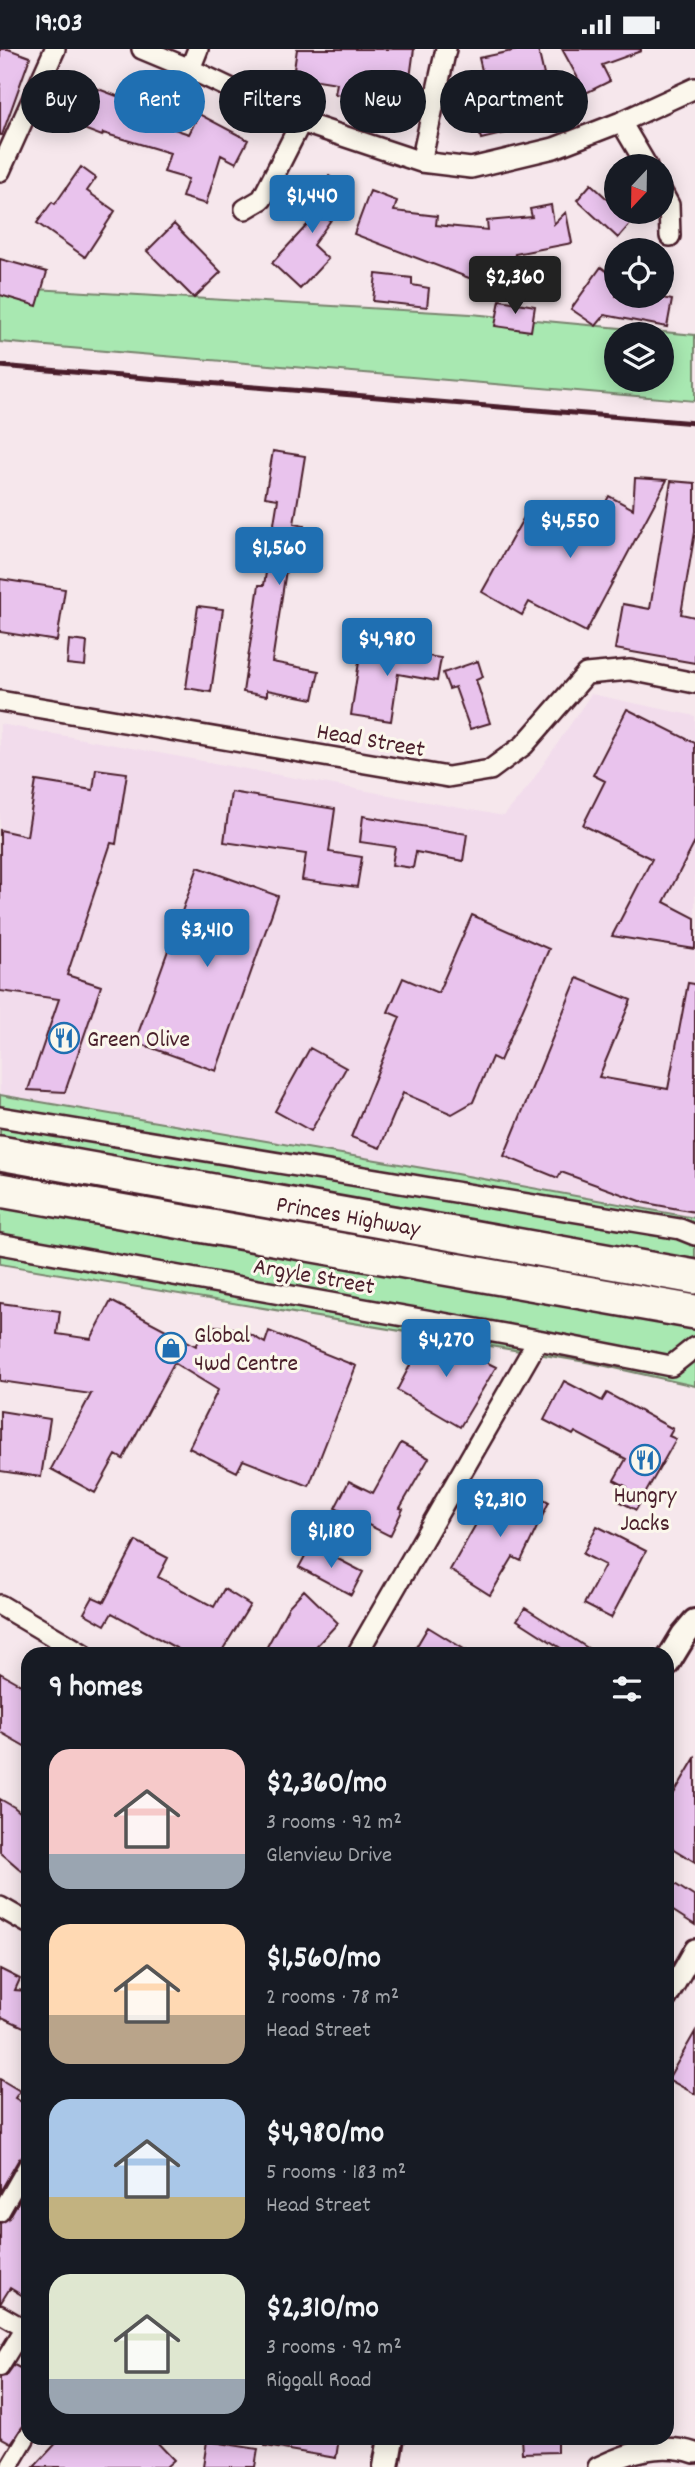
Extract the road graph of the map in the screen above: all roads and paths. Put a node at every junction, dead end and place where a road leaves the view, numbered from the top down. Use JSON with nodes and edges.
{"nodes":[{"id":1,"x":55,"y":49,"type":"edge"},
{"id":2,"x":142,"y":49,"type":"edge"},
{"id":3,"x":198,"y":49,"type":"edge"},
{"id":4,"x":446,"y":49,"type":"edge"},
{"id":5,"x":190,"y":69,"type":"junction"},
{"id":6,"x":219,"y":83,"type":"edge"},
{"id":7,"x":695,"y":88,"type":"edge"},
{"id":8,"x":621,"y":122,"type":"junction"},
{"id":9,"x":326,"y":130,"type":"edge"},
{"id":10,"x":295,"y":133,"type":"edge"},
{"id":11,"x":640,"y":154,"type":"edge"},
{"id":12,"x":421,"y":162,"type":"junction"},
{"id":13,"x":0,"y":171,"type":"edge"},
{"id":14,"x":245,"y":209,"type":"dead end"},
{"id":15,"x":670,"y":224,"type":"edge"},
{"id":16,"x":670,"y":236,"type":"dead end"},
{"id":17,"x":695,"y":683,"type":"edge"},
{"id":18,"x":0,"y":701,"type":"edge"},
{"id":19,"x":0,"y":1117,"type":"edge"},
{"id":20,"x":0,"y":1153,"type":"edge"},
{"id":21,"x":0,"y":1190,"type":"edge"},
{"id":22,"x":695,"y":1235,"type":"edge"},
{"id":23,"x":0,"y":1244,"type":"edge"},
{"id":24,"x":695,"y":1277,"type":"edge"},
{"id":25,"x":695,"y":1312,"type":"edge"},
{"id":26,"x":538,"y":1340,"type":"junction"},
{"id":27,"x":695,"y":1347,"type":"edge"},
{"id":28,"x":695,"y":1604,"type":"edge"},
{"id":29,"x":0,"y":1605,"type":"edge"},
{"id":30,"x":689,"y":1628,"type":"edge"},
{"id":31,"x":71,"y":1647,"type":"edge"},
{"id":32,"x":361,"y":1647,"type":"edge"},
{"id":33,"x":674,"y":1652,"type":"edge"},
{"id":34,"x":0,"y":1907,"type":"edge"},
{"id":35,"x":21,"y":1919,"type":"edge"},
{"id":36,"x":695,"y":1949,"type":"edge"},
{"id":37,"x":674,"y":1986,"type":"edge"},
{"id":38,"x":21,"y":2176,"type":"edge"},
{"id":39,"x":0,"y":2213,"type":"edge"},
{"id":40,"x":0,"y":2314,"type":"edge"},
{"id":41,"x":21,"y":2326,"type":"edge"},
{"id":42,"x":21,"y":2336,"type":"edge"},
{"id":43,"x":0,"y":2367,"type":"edge"},
{"id":44,"x":22,"y":2445,"type":"edge"},
{"id":45,"x":390,"y":2445,"type":"edge"},
{"id":46,"x":695,"y":2453,"type":"edge"},
{"id":47,"x":9,"y":2467,"type":"edge"},
{"id":48,"x":386,"y":2467,"type":"edge"},
{"id":49,"x":598,"y":2467,"type":"edge"}],
"edges":[{"from":1,"to":13,"type":"street"},
{"from":2,"to":5,"type":"street"},
{"from":3,"to":5,"type":"street"},
{"from":4,"to":12,"type":"street"},
{"from":5,"to":6,"type":"street"},
{"from":7,"to":8,"type":"street"},
{"from":8,"to":11,"type":"street"},
{"from":8,"to":12,"type":"street"},
{"from":9,"to":12,"type":"street"},
{"from":10,"to":14,"type":"street"},
{"from":15,"to":16,"type":"street"},
{"from":17,"to":18,"type":"street","name":"Head Street"},
{"from":19,"to":22,"type":"street"},
{"from":20,"to":24,"type":"highway","name":"Princes Highway"},
{"from":21,"to":25,"type":"highway","name":"Princes Highway"},
{"from":23,"to":26,"type":"street","name":"Argyle Street"},
{"from":26,"to":27,"type":"street","name":"Argyle Street"},
{"from":26,"to":32,"type":"street"},
{"from":28,"to":30,"type":"street"},
{"from":29,"to":31,"type":"street"},
{"from":30,"to":33,"type":"street"},
{"from":34,"to":35,"type":"street"},
{"from":36,"to":37,"type":"street"},
{"from":38,"to":39,"type":"street"},
{"from":40,"to":41,"type":"street"},
{"from":42,"to":43,"type":"street"},
{"from":44,"to":47,"type":"street"},
{"from":45,"to":48,"type":"street"},
{"from":46,"to":49,"type":"street"}]}
